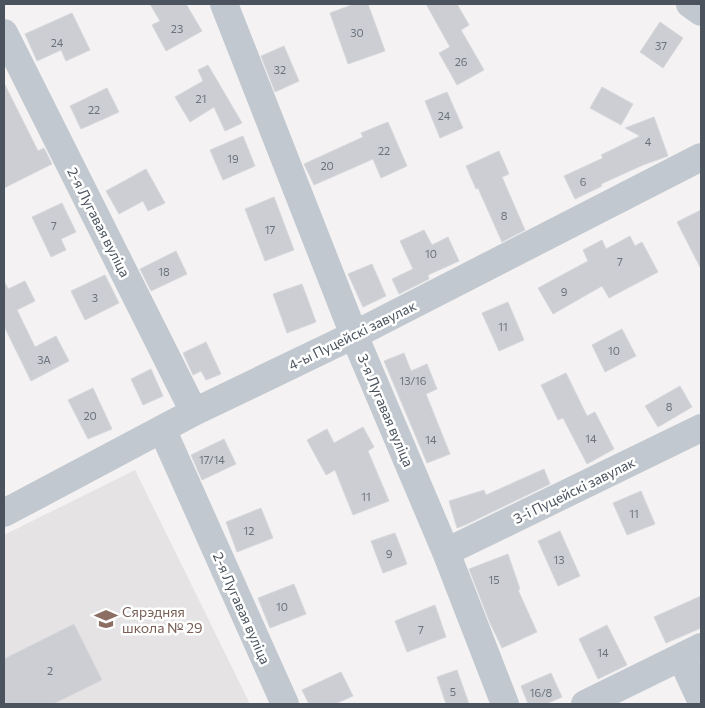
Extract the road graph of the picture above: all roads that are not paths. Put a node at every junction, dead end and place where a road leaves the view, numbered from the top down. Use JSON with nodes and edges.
{"nodes":[{"id":1,"x":224,"y":4,"type":"edge"},
{"id":2,"x":690,"y":4,"type":"edge"},
{"id":3,"x":701,"y":12,"type":"edge"},
{"id":4,"x":4,"y":33,"type":"edge"},
{"id":5,"x":701,"y":157,"type":"edge"},
{"id":6,"x":354,"y":335,"type":"junction"},
{"id":7,"x":194,"y":412,"type":"junction"},
{"id":8,"x":701,"y":428,"type":"edge"},
{"id":9,"x":162,"y":429,"type":"junction"},
{"id":10,"x":4,"y":513,"type":"edge"},
{"id":11,"x":446,"y":552,"type":"junction"},
{"id":12,"x":691,"y":652,"type":"edge"},
{"id":13,"x":701,"y":700,"type":"edge"},
{"id":14,"x":285,"y":704,"type":"edge"},
{"id":15,"x":505,"y":704,"type":"edge"},
{"id":16,"x":585,"y":704,"type":"edge"}],
"edges":[{"from":1,"to":6,"type":"street","name":"3-я Лугавая вуліца"},
{"from":2,"to":3,"type":"street"},
{"from":4,"to":7,"type":"street","name":"2-я Лугавая вуліца"},
{"from":5,"to":6,"type":"street","name":"4-ы Пуцейскі завулак"},
{"from":6,"to":7,"type":"street","name":"4-ы Пуцейскі завулак"},
{"from":6,"to":11,"type":"street","name":"3-я Лугавая вуліца"},
{"from":7,"to":9,"type":"street","name":"4-ы Пуцейскі завулак"},
{"from":8,"to":11,"type":"street","name":"3-і Пуцейскі завулак"},
{"from":9,"to":10,"type":"street","name":"4-ы Пуцейскі завулак"},
{"from":9,"to":14,"type":"street","name":"2-я Лугавая вуліца"},
{"from":11,"to":15,"type":"street","name":"3-я Лугавая вуліца"},
{"from":12,"to":13,"type":"street"},
{"from":12,"to":16,"type":"street"}]}
